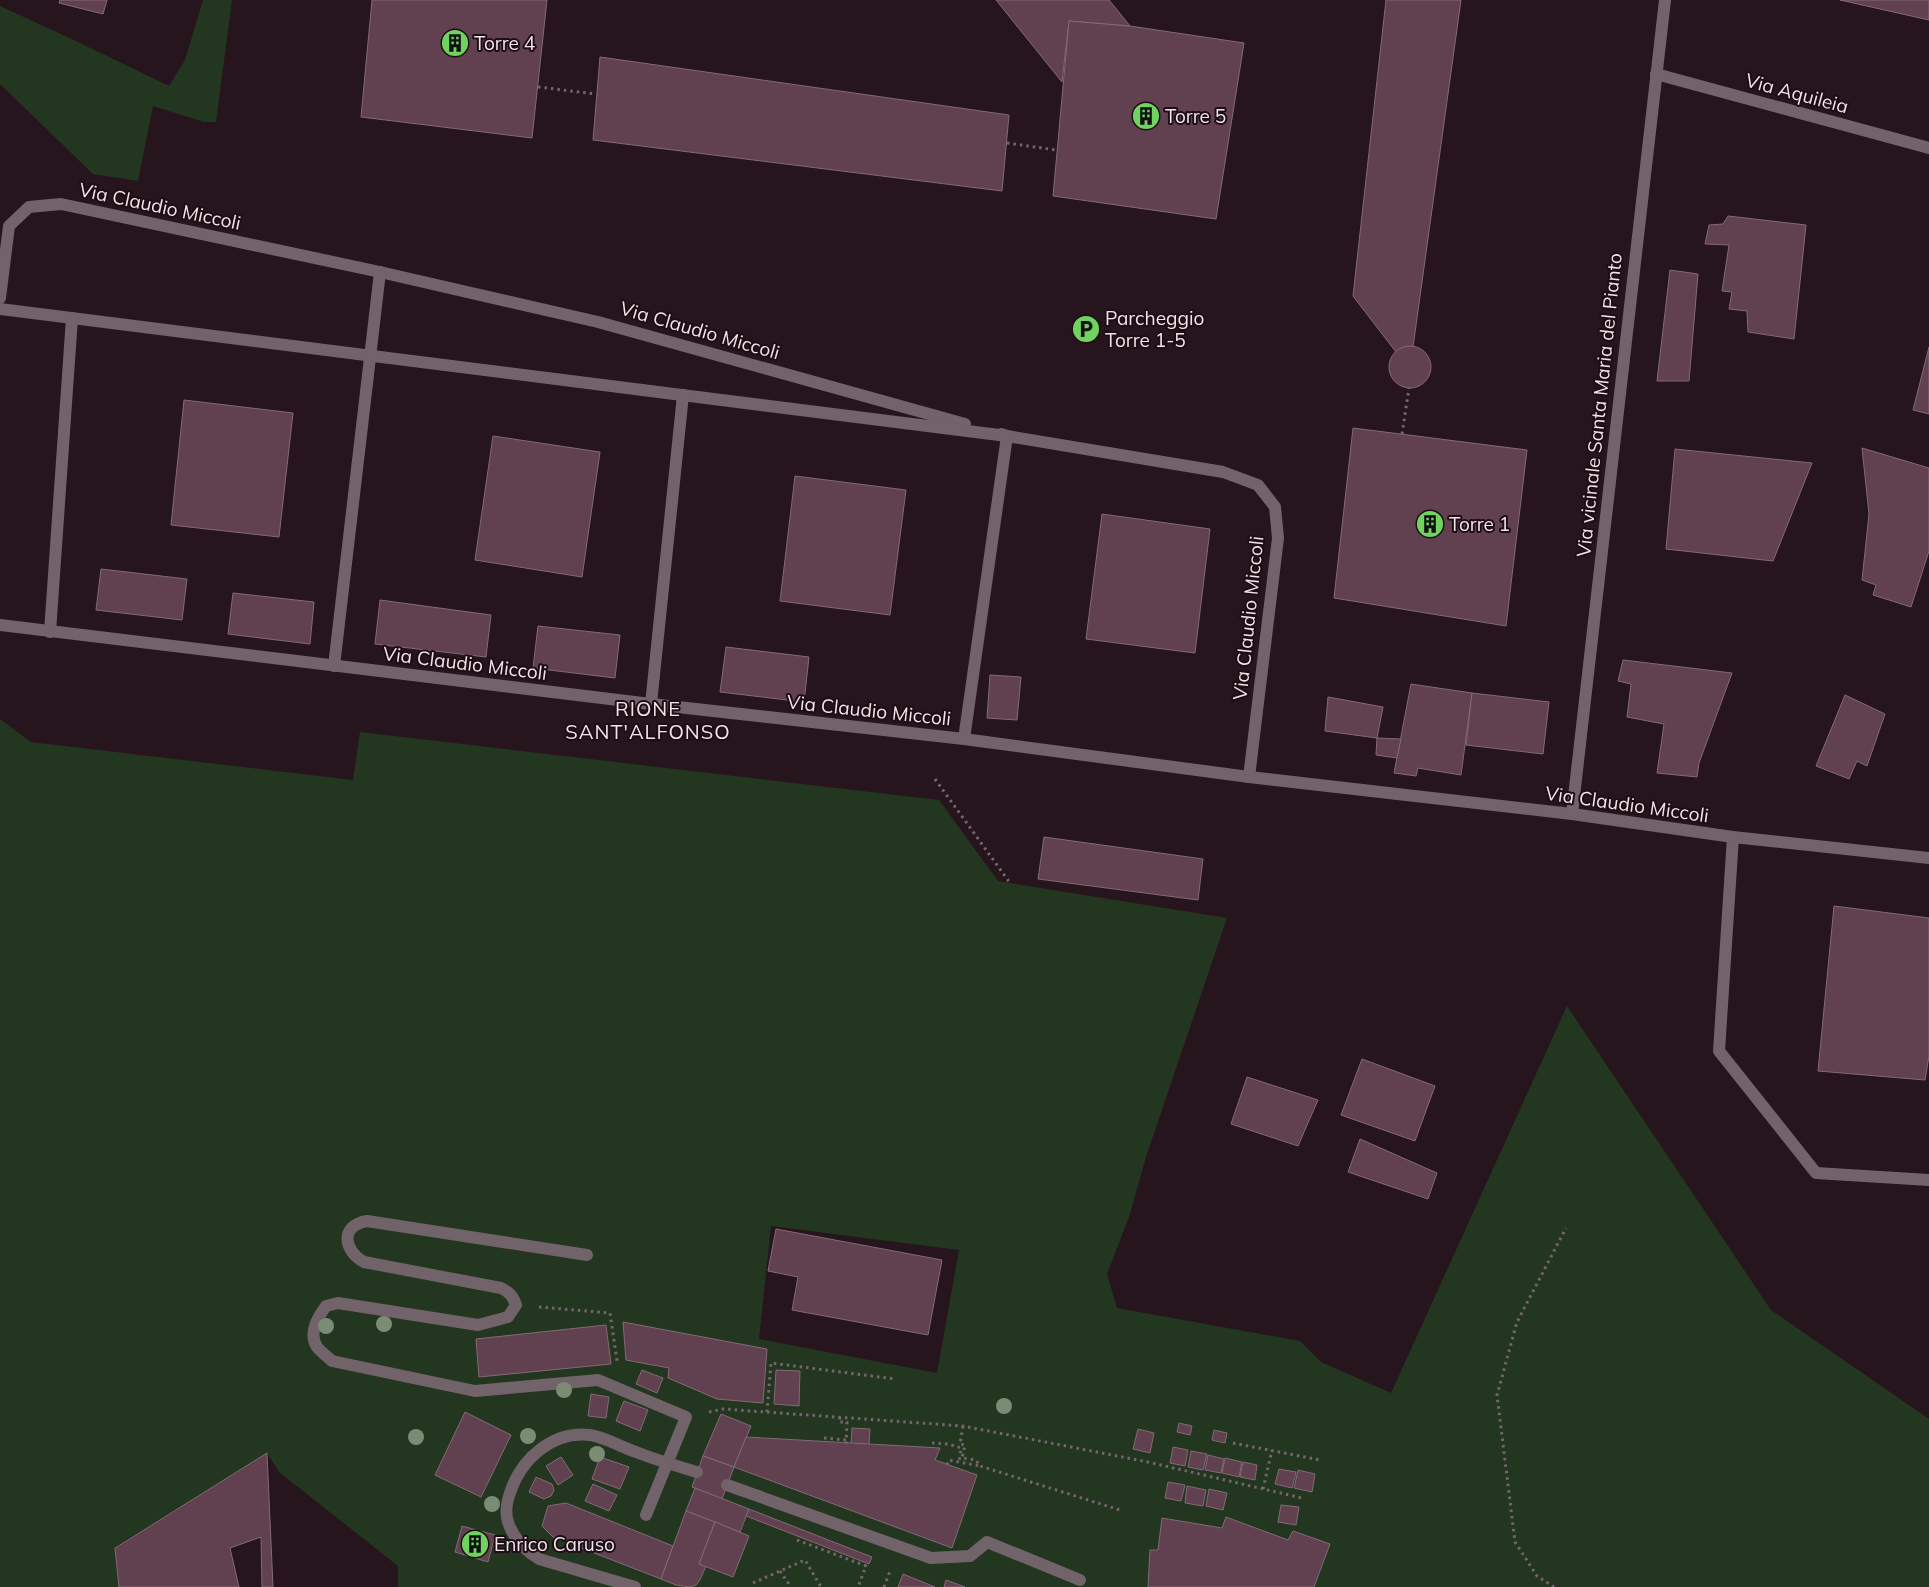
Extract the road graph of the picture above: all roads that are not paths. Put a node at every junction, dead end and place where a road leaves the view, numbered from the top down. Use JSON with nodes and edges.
{"nodes":[{"id":1,"x":1665,"y":0,"type":"edge"},
{"id":2,"x":1656,"y":74,"type":"junction"},
{"id":3,"x":1929,"y":148,"type":"edge"},
{"id":4,"x":380,"y":272,"type":"junction"},
{"id":5,"x":0,"y":298,"type":"edge"},
{"id":6,"x":0,"y":309,"type":"edge"},
{"id":7,"x":72,"y":318,"type":"junction"},
{"id":8,"x":370,"y":356,"type":"junction"},
{"id":9,"x":683,"y":395,"type":"junction"},
{"id":10,"x":1007,"y":436,"type":"junction"},
{"id":11,"x":0,"y":625,"type":"edge"},
{"id":12,"x":50,"y":632,"type":"junction"},
{"id":13,"x":334,"y":666,"type":"junction"},
{"id":14,"x":651,"y":704,"type":"junction"},
{"id":15,"x":964,"y":739,"type":"junction"},
{"id":16,"x":1249,"y":777,"type":"junction"},
{"id":17,"x":1572,"y":814,"type":"junction"},
{"id":18,"x":1732,"y":837,"type":"junction"},
{"id":19,"x":1929,"y":858,"type":"edge"},
{"id":20,"x":1929,"y":1180,"type":"edge"},
{"id":21,"x":587,"y":1255,"type":"dead end"},
{"id":22,"x":668,"y":1463,"type":"junction"},
{"id":23,"x":697,"y":1472,"type":"dead end"},
{"id":24,"x":727,"y":1485,"type":"dead end"},
{"id":25,"x":646,"y":1515,"type":"dead end"},
{"id":26,"x":1080,"y":1580,"type":"dead end"},
{"id":27,"x":634,"y":1587,"type":"edge"}],
"edges":[{"from":1,"to":2,"type":"street","name":"Via vicinale Santa Maria del Pianto"},
{"from":2,"to":3,"type":"street","name":"Via Aquileia"},
{"from":2,"to":17,"type":"street","name":"Via vicinale Santa Maria del Pianto"},
{"from":4,"to":5,"type":"street","name":"Via Claudio Miccoli"},
{"from":4,"to":8,"type":"street"},
{"from":4,"to":10,"type":"street","name":"Via Claudio Miccoli"},
{"from":6,"to":7,"type":"street","name":"Via Claudio Miccoli"},
{"from":7,"to":8,"type":"street","name":"Via Claudio Miccoli"},
{"from":7,"to":12,"type":"street"},
{"from":8,"to":9,"type":"street","name":"Via Claudio Miccoli"},
{"from":8,"to":13,"type":"street"},
{"from":9,"to":10,"type":"street","name":"Via Claudio Miccoli"},
{"from":9,"to":14,"type":"street"},
{"from":10,"to":15,"type":"street","name":"Via Claudio Miccoli"},
{"from":10,"to":16,"type":"street","name":"Via Claudio Miccoli"},
{"from":11,"to":12,"type":"street","name":"Via Claudio Miccoli"},
{"from":12,"to":13,"type":"street","name":"Via Claudio Miccoli"},
{"from":13,"to":14,"type":"street","name":"Via Claudio Miccoli"},
{"from":14,"to":15,"type":"street","name":"Via Claudio Miccoli"},
{"from":15,"to":16,"type":"street","name":"Via Claudio Miccoli"},
{"from":16,"to":17,"type":"street","name":"Via Claudio Miccoli"},
{"from":17,"to":18,"type":"street","name":"Via Claudio Miccoli"},
{"from":18,"to":19,"type":"street","name":"Via Claudio Miccoli"},
{"from":18,"to":20,"type":"street","name":"Via Claudio Miccoli"},
{"from":21,"to":22,"type":"street"},
{"from":22,"to":23,"type":"street"},
{"from":22,"to":25,"type":"street"},
{"from":22,"to":27,"type":"street"},
{"from":24,"to":26,"type":"street"}]}
